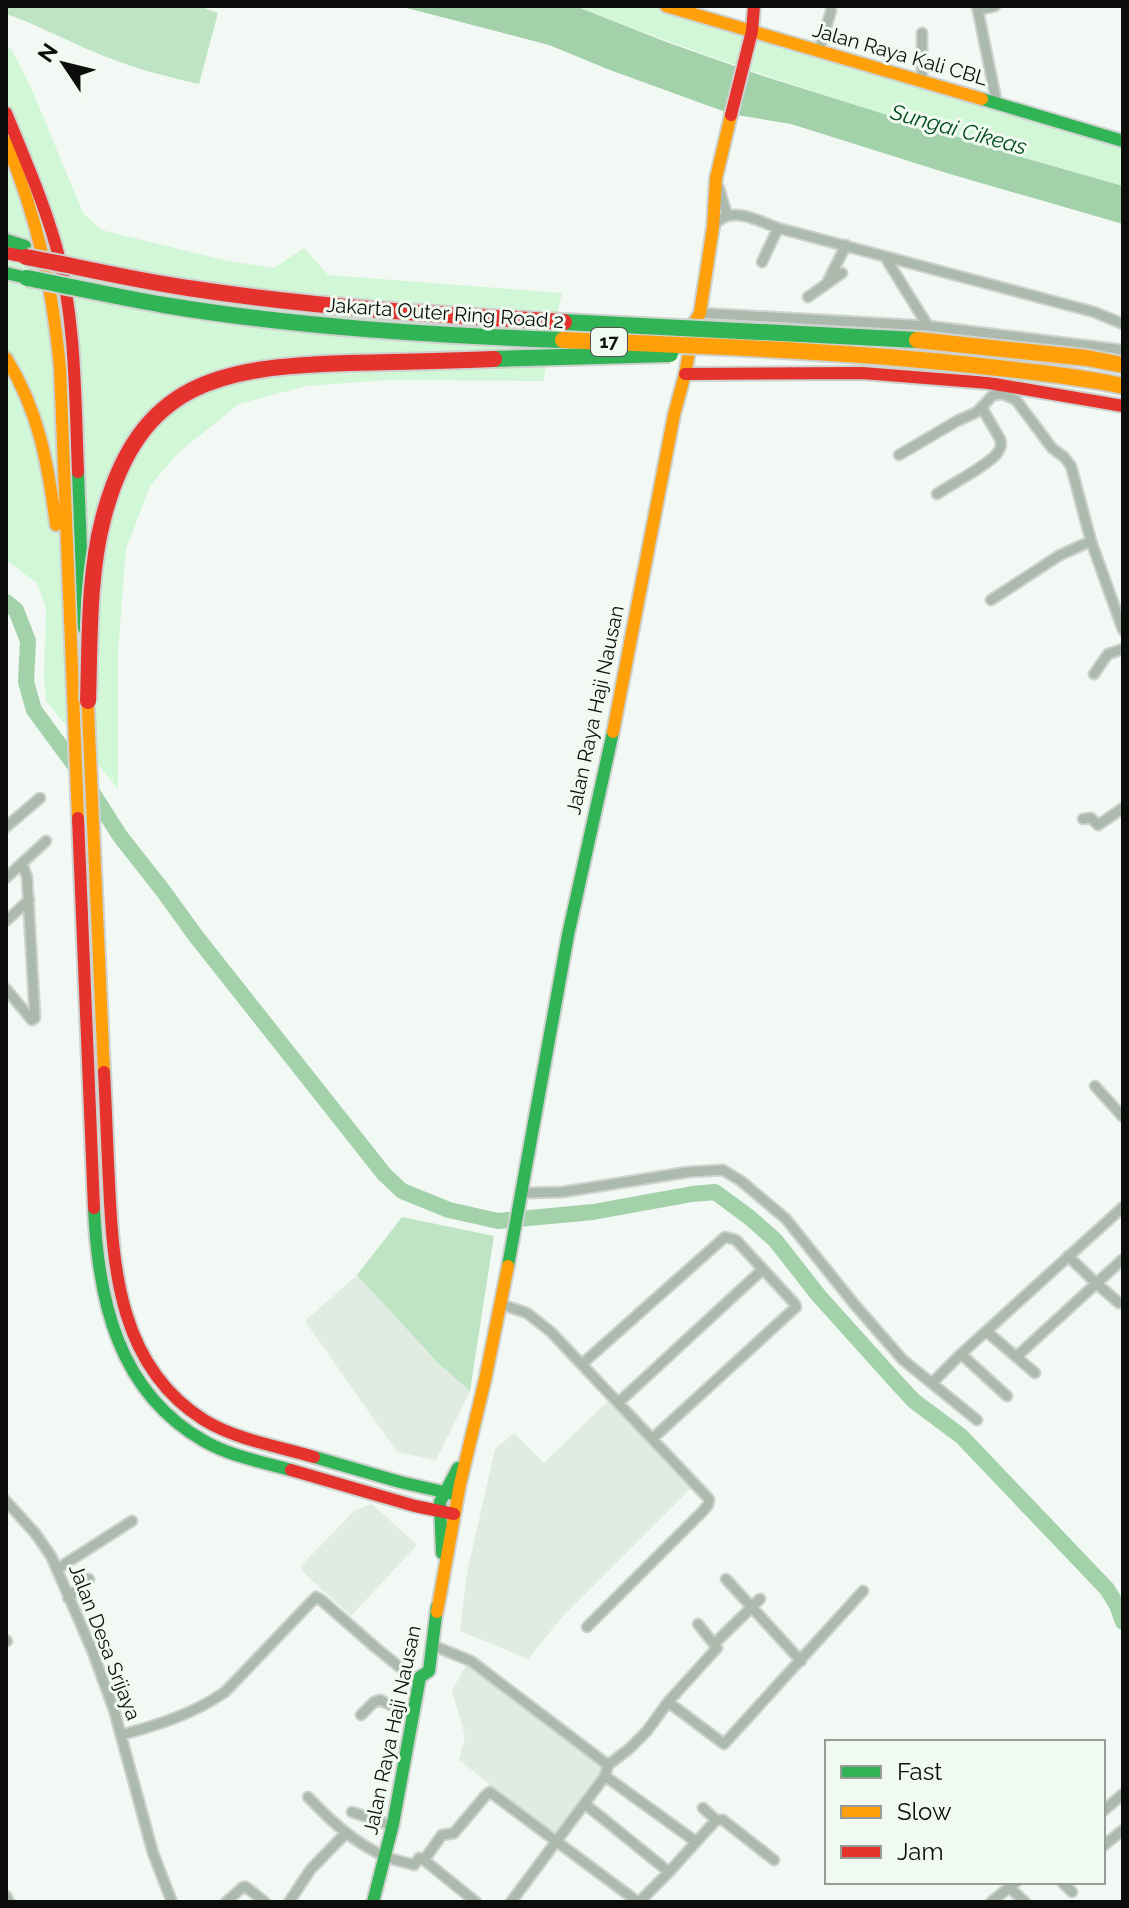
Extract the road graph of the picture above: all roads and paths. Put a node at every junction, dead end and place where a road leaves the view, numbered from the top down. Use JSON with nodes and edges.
{"nodes":[{"id":1,"x":754,"y":6,"type":"edge"},
{"id":2,"x":995,"y":6,"type":"edge"},
{"id":3,"x":671,"y":7,"type":"edge"},
{"id":4,"x":977,"y":8,"type":"edge"},
{"id":5,"x":831,"y":11,"type":"dead end"},
{"id":6,"x":922,"y":33,"type":"dead end"},
{"id":7,"x":751,"y":37,"type":"junction"},
{"id":8,"x":819,"y":51,"type":"junction"},
{"id":9,"x":922,"y":81,"type":"junction"},
{"id":10,"x":997,"y":104,"type":"junction"},
{"id":11,"x":6,"y":113,"type":"edge"},
{"id":12,"x":1123,"y":141,"type":"edge"},
{"id":13,"x":6,"y":142,"type":"edge"},
{"id":14,"x":716,"y":178,"type":"junction"},
{"id":15,"x":727,"y":215,"type":"junction"},
{"id":16,"x":713,"y":227,"type":"junction"},
{"id":17,"x":778,"y":228,"type":"junction"},
{"id":18,"x":6,"y":240,"type":"edge"},
{"id":19,"x":846,"y":245,"type":"junction"},
{"id":20,"x":6,"y":253,"type":"edge"},
{"id":21,"x":885,"y":257,"type":"junction"},
{"id":22,"x":762,"y":262,"type":"dead end"},
{"id":23,"x":6,"y":273,"type":"edge"},
{"id":24,"x":842,"y":273,"type":"dead end"},
{"id":25,"x":827,"y":283,"type":"junction"},
{"id":26,"x":808,"y":297,"type":"dead end"},
{"id":27,"x":262,"y":299,"type":"junction"},
{"id":28,"x":700,"y":313,"type":"junction"},
{"id":29,"x":1123,"y":324,"type":"edge"},
{"id":30,"x":928,"y":326,"type":"junction"},
{"id":31,"x":759,"y":348,"type":"junction"},
{"id":32,"x":1123,"y":350,"type":"edge"},
{"id":33,"x":6,"y":358,"type":"edge"},
{"id":34,"x":1123,"y":365,"type":"edge"},
{"id":35,"x":685,"y":374,"type":"junction"},
{"id":36,"x":1123,"y":386,"type":"edge"},
{"id":37,"x":991,"y":389,"type":"junction"},
{"id":38,"x":1123,"y":406,"type":"edge"},
{"id":39,"x":982,"y":408,"type":"junction"},
{"id":40,"x":899,"y":455,"type":"dead end"},
{"id":41,"x":937,"y":494,"type":"dead end"},
{"id":42,"x":1091,"y":541,"type":"junction"},
{"id":43,"x":991,"y":600,"type":"dead end"},
{"id":44,"x":69,"y":621,"type":"junction"},
{"id":45,"x":1123,"y":630,"type":"edge"},
{"id":46,"x":1123,"y":649,"type":"edge"},
{"id":47,"x":1094,"y":674,"type":"dead end"},
{"id":48,"x":88,"y":701,"type":"junction"},
{"id":49,"x":40,"y":798,"type":"dead end"},
{"id":50,"x":1123,"y":808,"type":"edge"},
{"id":51,"x":1083,"y":819,"type":"dead end"},
{"id":52,"x":6,"y":827,"type":"edge"},
{"id":53,"x":46,"y":841,"type":"dead end"},
{"id":54,"x":22,"y":864,"type":"junction"},
{"id":55,"x":6,"y":878,"type":"edge"},
{"id":56,"x":29,"y":900,"type":"junction"},
{"id":57,"x":6,"y":921,"type":"edge"},
{"id":58,"x":6,"y":989,"type":"edge"},
{"id":59,"x":94,"y":1034,"type":"junction"},
{"id":60,"x":1095,"y":1086,"type":"dead end"},
{"id":61,"x":1123,"y":1117,"type":"edge"},
{"id":62,"x":521,"y":1196,"type":"junction"},
{"id":63,"x":1123,"y":1207,"type":"edge"},
{"id":64,"x":1068,"y":1256,"type":"junction"},
{"id":65,"x":1123,"y":1259,"type":"edge"},
{"id":66,"x":762,"y":1270,"type":"junction"},
{"id":67,"x":1096,"y":1283,"type":"junction"},
{"id":68,"x":1123,"y":1303,"type":"edge"},
{"id":69,"x":500,"y":1304,"type":"junction"},
{"id":70,"x":986,"y":1331,"type":"junction"},
{"id":71,"x":961,"y":1354,"type":"junction"},
{"id":72,"x":1016,"y":1357,"type":"junction"},
{"id":73,"x":582,"y":1364,"type":"junction"},
{"id":74,"x":1035,"y":1373,"type":"dead end"},
{"id":75,"x":932,"y":1383,"type":"junction"},
{"id":76,"x":1007,"y":1396,"type":"dead end"},
{"id":77,"x":618,"y":1403,"type":"junction"},
{"id":78,"x":977,"y":1420,"type":"dead end"},
{"id":79,"x":652,"y":1439,"type":"junction"},
{"id":80,"x":451,"y":1494,"type":"junction"},
{"id":81,"x":8,"y":1508,"type":"edge"},
{"id":82,"x":447,"y":1512,"type":"junction"},
{"id":83,"x":132,"y":1521,"type":"dead end"},
{"id":84,"x":57,"y":1569,"type":"junction"},
{"id":85,"x":89,"y":1579,"type":"dead end"},
{"id":86,"x":726,"y":1579,"type":"dead end"},
{"id":87,"x":863,"y":1591,"type":"dead end"},
{"id":88,"x":68,"y":1598,"type":"junction"},
{"id":89,"x":760,"y":1599,"type":"dead end"},
{"id":90,"x":752,"y":1607,"type":"junction"},
{"id":91,"x":698,"y":1624,"type":"dead end"},
{"id":92,"x":587,"y":1627,"type":"dead end"},
{"id":93,"x":714,"y":1644,"type":"junction"},
{"id":94,"x":434,"y":1647,"type":"junction"},
{"id":95,"x":801,"y":1661,"type":"junction"},
{"id":96,"x":419,"y":1683,"type":"junction"},
{"id":97,"x":668,"y":1702,"type":"junction"},
{"id":98,"x":361,"y":1715,"type":"dead end"},
{"id":99,"x":413,"y":1716,"type":"junction"},
{"id":100,"x":121,"y":1735,"type":"junction"},
{"id":101,"x":608,"y":1765,"type":"junction"},
{"id":102,"x":605,"y":1776,"type":"junction"},
{"id":103,"x":1123,"y":1794,"type":"edge"},
{"id":104,"x":308,"y":1797,"type":"dead end"},
{"id":105,"x":585,"y":1804,"type":"junction"},
{"id":106,"x":703,"y":1808,"type":"dead end"},
{"id":107,"x":1105,"y":1809,"type":"edge"},
{"id":108,"x":352,"y":1812,"type":"dead end"},
{"id":109,"x":716,"y":1820,"type":"junction"},
{"id":110,"x":393,"y":1824,"type":"junction"},
{"id":111,"x":1123,"y":1830,"type":"edge"},
{"id":112,"x":346,"y":1833,"type":"junction"},
{"id":113,"x":695,"y":1841,"type":"junction"},
{"id":114,"x":556,"y":1842,"type":"junction"},
{"id":115,"x":1105,"y":1844,"type":"edge"},
{"id":116,"x":385,"y":1856,"type":"junction"},
{"id":117,"x":424,"y":1860,"type":"junction"},
{"id":118,"x":774,"y":1860,"type":"dead end"},
{"id":119,"x":669,"y":1872,"type":"junction"},
{"id":120,"x":1064,"y":1884,"type":"edge"},
{"id":121,"x":1013,"y":1885,"type":"edge"},
{"id":122,"x":1072,"y":1892,"type":"dead end"},
{"id":123,"x":6,"y":1896,"type":"edge"},
{"id":124,"x":641,"y":1901,"type":"edge"},
{"id":125,"x":9,"y":1902,"type":"edge"},
{"id":126,"x":172,"y":1902,"type":"edge"},
{"id":127,"x":226,"y":1902,"type":"edge"},
{"id":128,"x":265,"y":1902,"type":"edge"},
{"id":129,"x":289,"y":1902,"type":"edge"},
{"id":130,"x":373,"y":1902,"type":"edge"},
{"id":131,"x":476,"y":1902,"type":"edge"},
{"id":132,"x":511,"y":1902,"type":"edge"},
{"id":133,"x":991,"y":1902,"type":"edge"},
{"id":134,"x":1025,"y":1902,"type":"edge"}],
"edges":[{"from":1,"to":7,"type":"main road","name":"Jalan Raya Haji Nausan"},
{"from":2,"to":4,"type":"street"},
{"from":3,"to":7,"type":"main road","name":"Jalan Raya Kali CBL"},
{"from":4,"to":10,"type":"street"},
{"from":5,"to":8,"type":"street"},
{"from":6,"to":9,"type":"street"},
{"from":7,"to":8,"type":"main road","name":"Jalan Raya Kali CBL"},
{"from":7,"to":14,"type":"main road","name":"Jalan Raya Haji Nausan"},
{"from":8,"to":9,"type":"main road","name":"Jalan Raya Kali CBL"},
{"from":9,"to":10,"type":"main road","name":"Jalan Raya Kali CBL"},
{"from":10,"to":12,"type":"main road","name":"Jalan Raya Kali CBL"},
{"from":11,"to":48,"type":"main road","bridge":true},
{"from":13,"to":44,"type":"main road","bridge":true},
{"from":14,"to":15,"type":"street"},
{"from":14,"to":16,"type":"main road","name":"Jalan Raya Haji Nausan"},
{"from":15,"to":16,"type":"street"},
{"from":15,"to":17,"type":"street"},
{"from":16,"to":28,"type":"main road","name":"Jalan Raya Haji Nausan"},
{"from":17,"to":19,"type":"street"},
{"from":17,"to":22,"type":"street"},
{"from":18,"to":27,"type":"main road","bridge":true},
{"from":19,"to":21,"type":"street"},
{"from":19,"to":25,"type":"street"},
{"from":20,"to":27,"type":"main road","name":"Jakarta Outer Ring Road 2","number":"17","bridge":true},
{"from":21,"to":29,"type":"street"},
{"from":21,"to":30,"type":"street"},
{"from":23,"to":31,"type":"main road","name":"Jakarta Outer Ring Road 2","number":"17","bridge":true},
{"from":24,"to":25,"type":"street"},
{"from":25,"to":26,"type":"street"},
{"from":27,"to":34,"type":"main road","name":"Jakarta Outer Ring Road 2","number":"17","bridge":true},
{"from":28,"to":30,"type":"street"},
{"from":28,"to":35,"type":"main road","name":"Jalan Raya Haji Nausan"},
{"from":30,"to":32,"type":"street"},
{"from":31,"to":36,"type":"main road","name":"Jakarta Outer Ring Road 2","number":"17","bridge":true},
{"from":31,"to":48,"type":"main road","bridge":true},
{"from":33,"to":44,"type":"main road"},
{"from":35,"to":37,"type":"main road"},
{"from":35,"to":62,"type":"main road","name":"Jalan Raya Haji Nausan"},
{"from":37,"to":38,"type":"main road"},
{"from":37,"to":39,"type":"street"},
{"from":37,"to":42,"type":"street"},
{"from":39,"to":40,"type":"street"},
{"from":39,"to":41,"type":"street"},
{"from":42,"to":43,"type":"street"},
{"from":42,"to":45,"type":"street"},
{"from":44,"to":59,"type":"main road"},
{"from":46,"to":47,"type":"street"},
{"from":48,"to":59,"type":"main road"},
{"from":49,"to":52,"type":"street"},
{"from":50,"to":51,"type":"street"},
{"from":53,"to":54,"type":"street"},
{"from":54,"to":55,"type":"street"},
{"from":54,"to":56,"type":"street"},
{"from":56,"to":57,"type":"street"},
{"from":56,"to":58,"type":"street"},
{"from":59,"to":80,"type":"main road"},
{"from":59,"to":82,"type":"main road"},
{"from":60,"to":61,"type":"street"},
{"from":62,"to":69,"type":"main road","name":"Jalan Raya Haji Nausan"},
{"from":62,"to":75,"type":"street"},
{"from":63,"to":64,"type":"street"},
{"from":64,"to":67,"type":"street"},
{"from":64,"to":70,"type":"street"},
{"from":65,"to":67,"type":"street"},
{"from":66,"to":73,"type":"street"},
{"from":66,"to":77,"type":"street"},
{"from":66,"to":79,"type":"street"},
{"from":67,"to":68,"type":"street"},
{"from":67,"to":72,"type":"street"},
{"from":69,"to":73,"type":"street"},
{"from":69,"to":80,"type":"main road","name":"Jalan Raya Haji Nausan"},
{"from":70,"to":71,"type":"street"},
{"from":70,"to":72,"type":"street"},
{"from":71,"to":75,"type":"street"},
{"from":71,"to":76,"type":"street"},
{"from":72,"to":74,"type":"street"},
{"from":73,"to":77,"type":"street"},
{"from":75,"to":78,"type":"street"},
{"from":77,"to":79,"type":"street"},
{"from":79,"to":92,"type":"street"},
{"from":80,"to":82,"type":"main road","name":"Jalan Raya Haji Nausan"},
{"from":81,"to":84,"type":"street","name":"Jalan Desa Srijaya"},
{"from":82,"to":94,"type":"main road","name":"Jalan Raya Haji Nausan"},
{"from":83,"to":84,"type":"street"},
{"from":84,"to":88,"type":"street","name":"Jalan Desa Srijaya"},
{"from":85,"to":88,"type":"street"},
{"from":86,"to":90,"type":"street"},
{"from":87,"to":95,"type":"street"},
{"from":88,"to":100,"type":"street","name":"Jalan Desa Srijaya"},
{"from":89,"to":90,"type":"street"},
{"from":90,"to":93,"type":"street"},
{"from":90,"to":95,"type":"street"},
{"from":91,"to":93,"type":"street"},
{"from":93,"to":97,"type":"street"},
{"from":94,"to":96,"type":"main road","name":"Jalan Raya Haji Nausan"},
{"from":94,"to":101,"type":"street"},
{"from":95,"to":97,"type":"street"},
{"from":96,"to":99,"type":"main road","name":"Jalan Raya Haji Nausan"},
{"from":96,"to":100,"type":"street"},
{"from":97,"to":101,"type":"street"},
{"from":98,"to":99,"type":"street"},
{"from":99,"to":110,"type":"main road","name":"Jalan Raya Haji Nausan"},
{"from":100,"to":126,"type":"street","name":"Jalan Desa Srijaya"},
{"from":101,"to":102,"type":"street"},
{"from":102,"to":105,"type":"street"},
{"from":102,"to":113,"type":"street"},
{"from":103,"to":107,"type":"street"},
{"from":104,"to":112,"type":"street"},
{"from":105,"to":114,"type":"street"},
{"from":105,"to":119,"type":"street"},
{"from":106,"to":109,"type":"street"},
{"from":108,"to":110,"type":"street"},
{"from":109,"to":113,"type":"street"},
{"from":109,"to":118,"type":"street"},
{"from":110,"to":116,"type":"main road","name":"Jalan Raya Haji Nausan"},
{"from":111,"to":115,"type":"street"},
{"from":112,"to":116,"type":"street"},
{"from":112,"to":129,"type":"street"},
{"from":113,"to":119,"type":"street"},
{"from":114,"to":117,"type":"street"},
{"from":114,"to":124,"type":"street"},
{"from":114,"to":132,"type":"street"},
{"from":116,"to":117,"type":"street"},
{"from":116,"to":130,"type":"main road","name":"Jalan Raya Haji Nausan"},
{"from":117,"to":131,"type":"street"},
{"from":119,"to":124,"type":"street"},
{"from":120,"to":122,"type":"street"},
{"from":121,"to":133,"type":"street"},
{"from":121,"to":134,"type":"street"},
{"from":123,"to":125,"type":"street"},
{"from":127,"to":128,"type":"street"}]}
